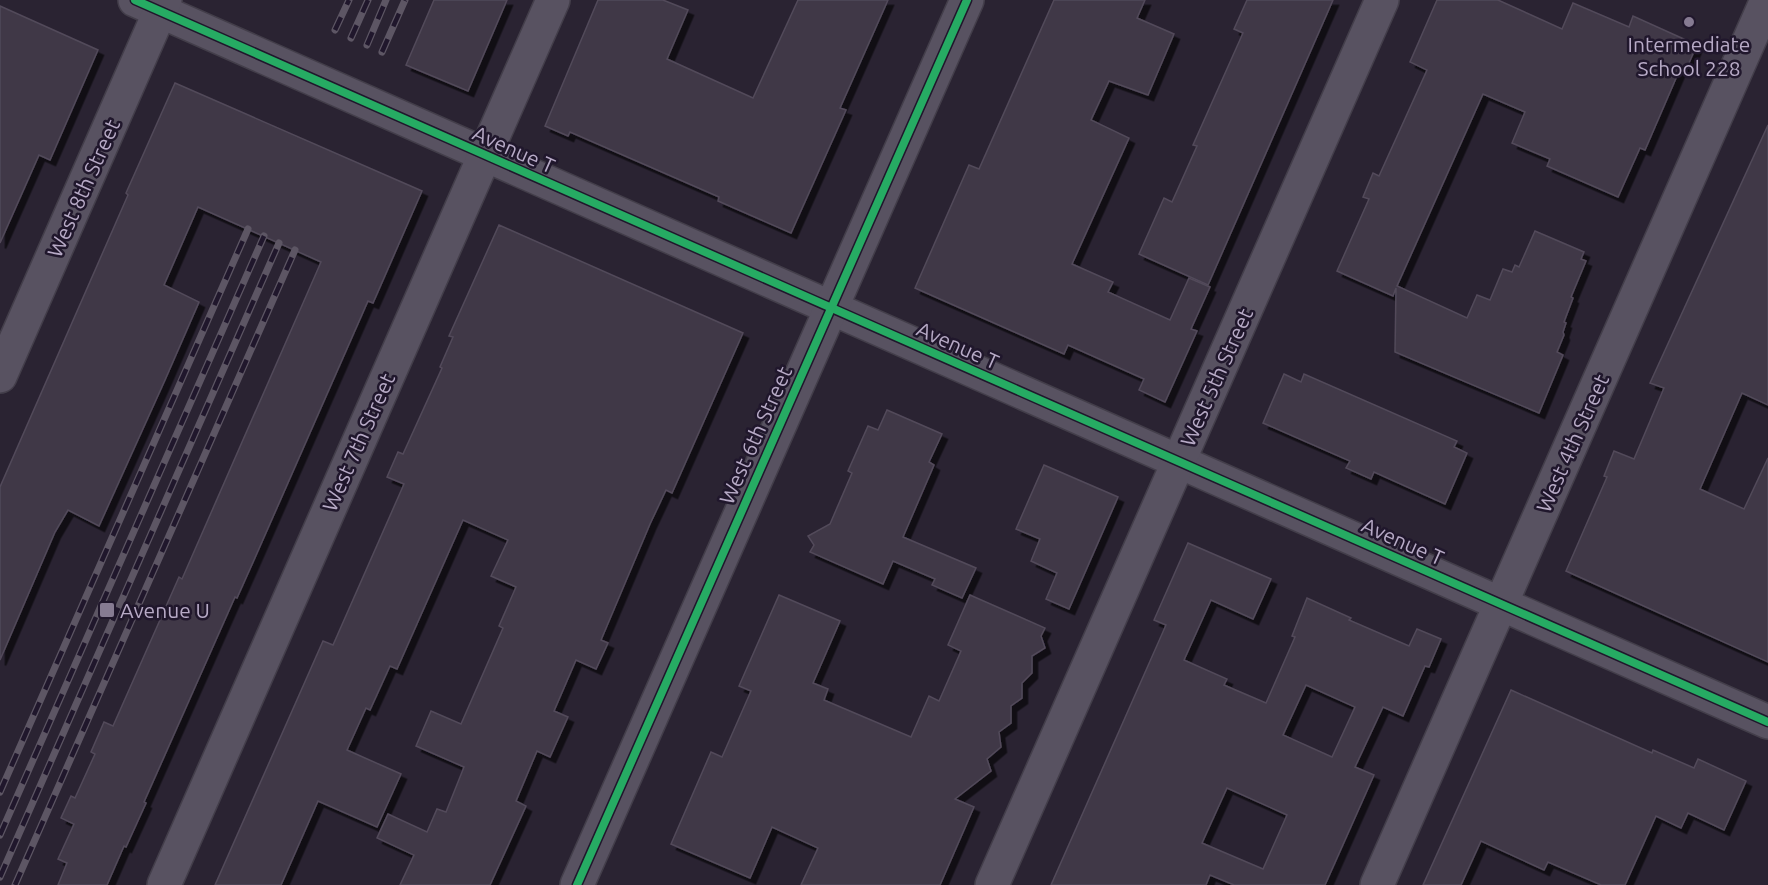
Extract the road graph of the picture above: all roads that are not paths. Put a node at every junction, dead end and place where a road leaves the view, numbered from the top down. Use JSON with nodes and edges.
{"nodes":[{"id":1,"x":553,"y":0,"type":"edge"},
{"id":2,"x":967,"y":0,"type":"edge"},
{"id":3,"x":1382,"y":0,"type":"edge"},
{"id":4,"x":1767,"y":0,"type":"edge"},
{"id":5,"x":153,"y":4,"type":"edge"},
{"id":6,"x":484,"y":155,"type":"junction"},
{"id":7,"x":831,"y":308,"type":"junction"},
{"id":8,"x":0,"y":376,"type":"edge"},
{"id":9,"x":1178,"y":462,"type":"junction"},
{"id":10,"x":1501,"y":604,"type":"junction"},
{"id":11,"x":1768,"y":722,"type":"edge"},
{"id":12,"x":164,"y":885,"type":"edge"},
{"id":13,"x":577,"y":885,"type":"edge"},
{"id":14,"x":992,"y":885,"type":"edge"},
{"id":15,"x":1377,"y":885,"type":"edge"}],
"edges":[{"from":1,"to":6,"type":"street","name":"West 7th Street"},
{"from":2,"to":7,"type":"street","name":"West 6th Street"},
{"from":3,"to":9,"type":"street","name":"West 5th Street"},
{"from":4,"to":10,"type":"street","name":"West 4th Street"},
{"from":5,"to":6,"type":"street","name":"Avenue T"},
{"from":5,"to":8,"type":"street","name":"West 8th Street"},
{"from":6,"to":7,"type":"street","name":"Avenue T"},
{"from":6,"to":12,"type":"street","name":"West 7th Street"},
{"from":7,"to":9,"type":"street","name":"Avenue T"},
{"from":7,"to":13,"type":"street","name":"West 6th Street"},
{"from":9,"to":10,"type":"street","name":"Avenue T"},
{"from":9,"to":14,"type":"street","name":"West 5th Street"},
{"from":10,"to":11,"type":"street","name":"Avenue T"},
{"from":10,"to":15,"type":"street","name":"West 4th Street"}]}
